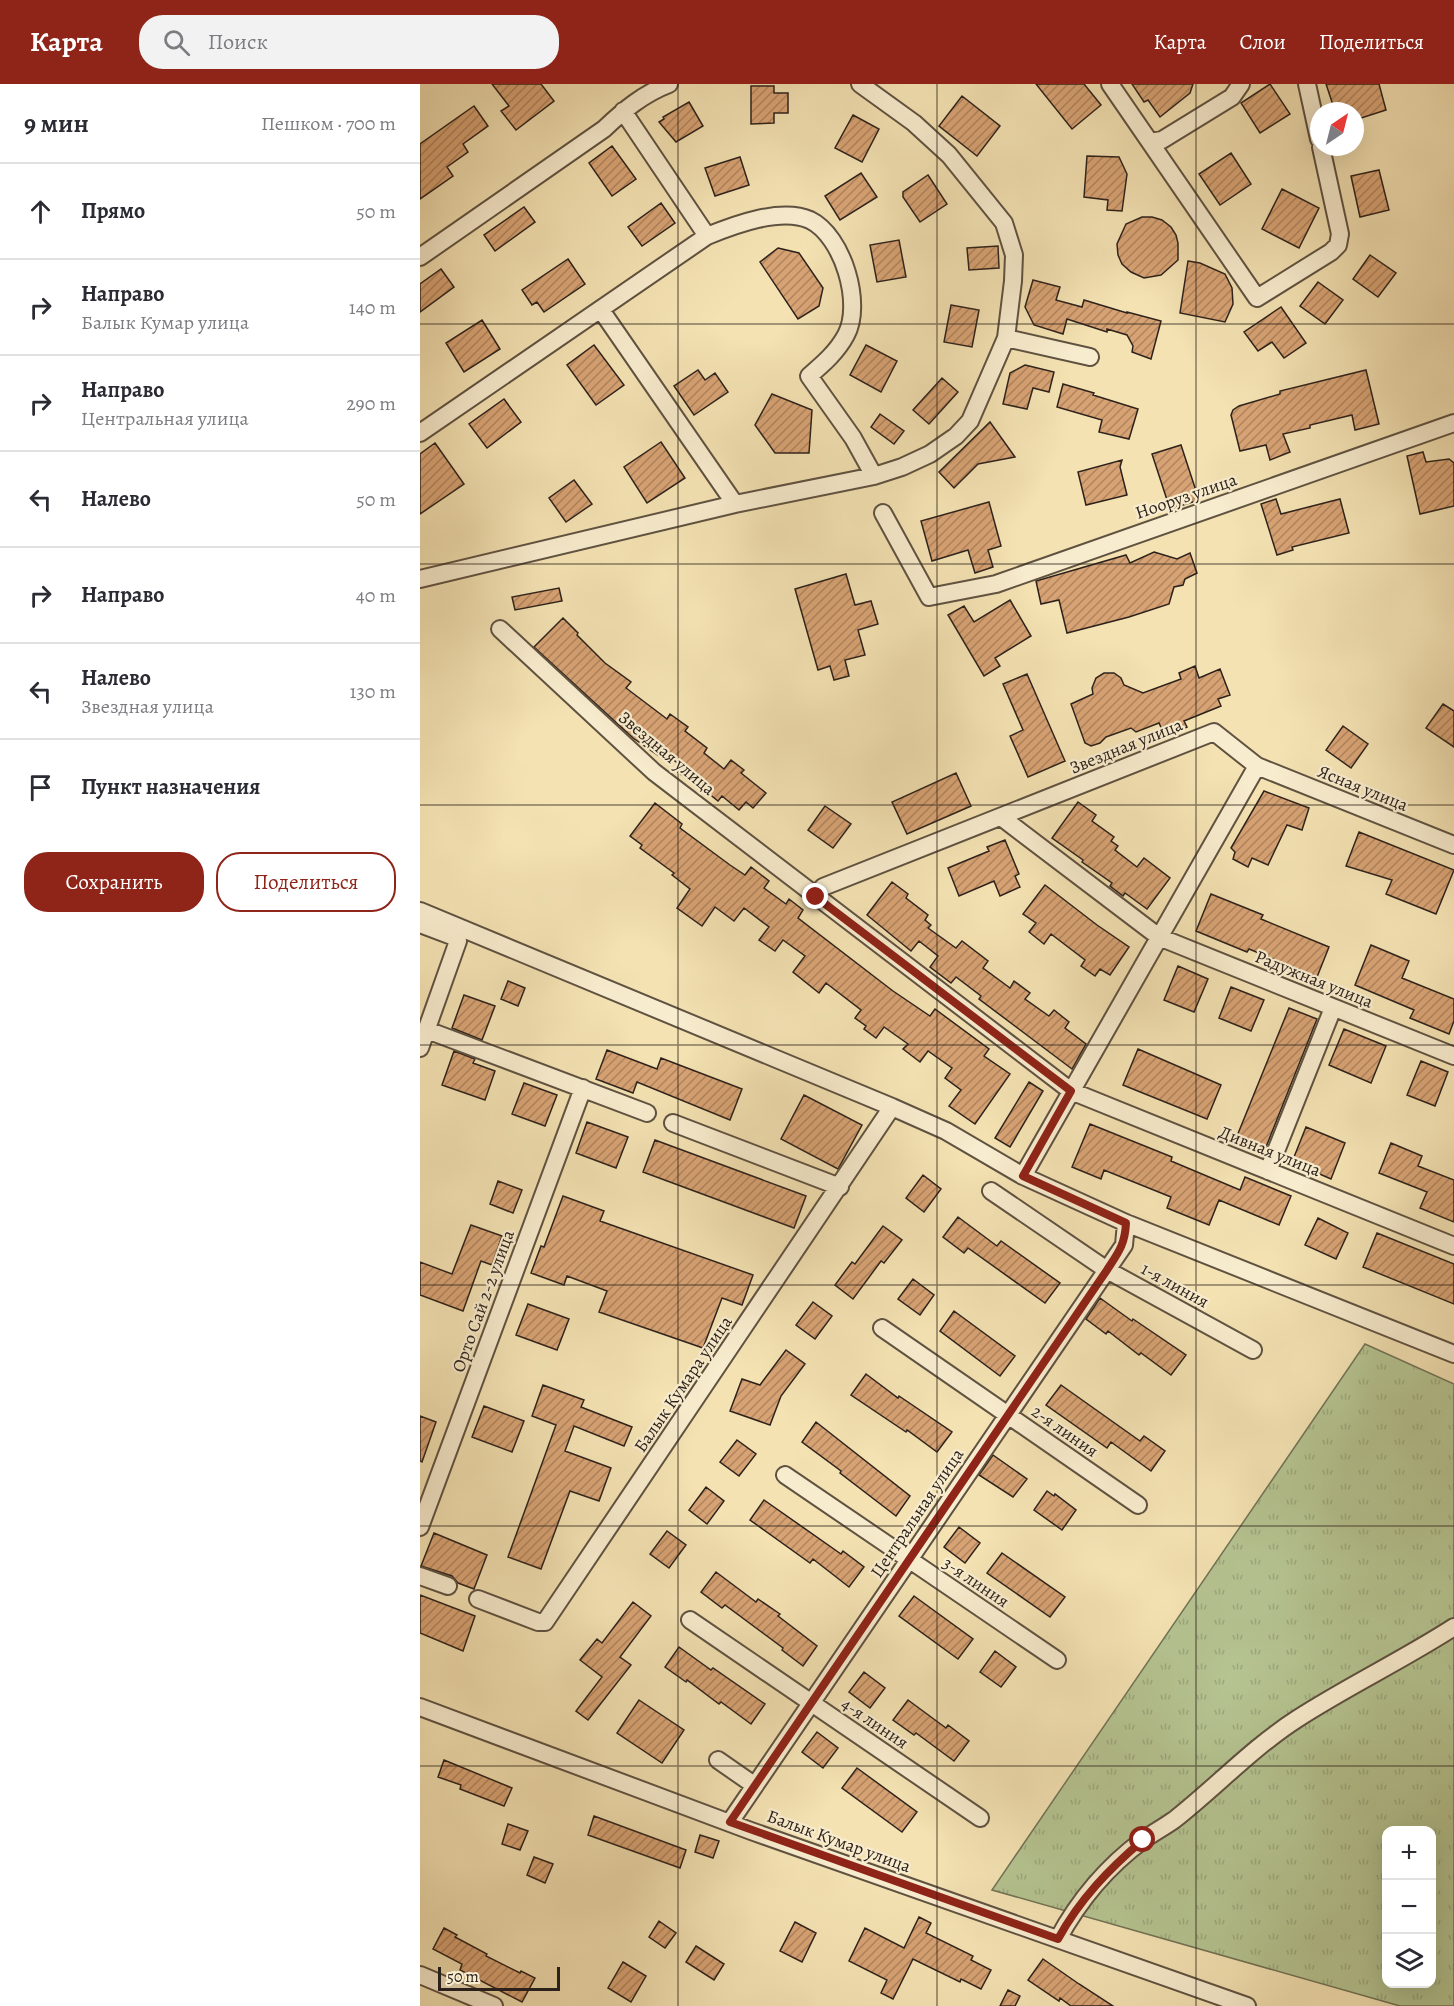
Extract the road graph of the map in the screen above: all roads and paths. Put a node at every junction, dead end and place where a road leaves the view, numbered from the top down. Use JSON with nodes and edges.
{"nodes":[{"id":1,"x":669,"y":84,"type":"edge"},
{"id":2,"x":860,"y":84,"type":"edge"},
{"id":3,"x":1110,"y":84,"type":"edge"},
{"id":4,"x":1241,"y":84,"type":"edge"},
{"id":5,"x":1307,"y":84,"type":"edge"},
{"id":6,"x":1311,"y":102,"type":"edge"},
{"id":7,"x":623,"y":111,"type":"junction"},
{"id":8,"x":1150,"y":142,"type":"junction"},
{"id":9,"x":1323,"y":156,"type":"edge"},
{"id":10,"x":707,"y":236,"type":"junction"},
{"id":11,"x":420,"y":257,"type":"edge"},
{"id":12,"x":601,"y":310,"type":"junction"},
{"id":13,"x":1006,"y":338,"type":"junction"},
{"id":14,"x":1090,"y":357,"type":"dead end"},
{"id":15,"x":1454,"y":423,"type":"edge"},
{"id":16,"x":420,"y":433,"type":"edge"},
{"id":17,"x":874,"y":476,"type":"junction"},
{"id":18,"x":735,"y":504,"type":"junction"},
{"id":19,"x":883,"y":513,"type":"dead end"},
{"id":20,"x":420,"y":579,"type":"edge"},
{"id":21,"x":500,"y":629,"type":"dead end"},
{"id":22,"x":1257,"y":766,"type":"junction"},
{"id":23,"x":1001,"y":817,"type":"junction"},
{"id":24,"x":1454,"y":845,"type":"edge"},
{"id":25,"x":816,"y":897,"type":"junction"},
{"id":26,"x":420,"y":911,"type":"edge"},
{"id":27,"x":420,"y":924,"type":"edge"},
{"id":28,"x":1159,"y":937,"type":"junction"},
{"id":29,"x":1333,"y":1008,"type":"junction"},
{"id":30,"x":427,"y":1030,"type":"junction"},
{"id":31,"x":420,"y":1048,"type":"edge"},
{"id":32,"x":1454,"y":1056,"type":"edge"},
{"id":33,"x":583,"y":1088,"type":"junction"},
{"id":34,"x":1071,"y":1091,"type":"junction"},
{"id":35,"x":892,"y":1107,"type":"junction"},
{"id":36,"x":647,"y":1113,"type":"dead end"},
{"id":37,"x":672,"y":1123,"type":"dead end"},
{"id":38,"x":1268,"y":1171,"type":"junction"},
{"id":39,"x":1023,"y":1176,"type":"junction"},
{"id":40,"x":840,"y":1187,"type":"junction"},
{"id":41,"x":991,"y":1191,"type":"dead end"},
{"id":42,"x":1126,"y":1223,"type":"junction"},
{"id":43,"x":1454,"y":1246,"type":"edge"},
{"id":44,"x":1107,"y":1270,"type":"junction"},
{"id":45,"x":882,"y":1328,"type":"dead end"},
{"id":46,"x":1253,"y":1350,"type":"dead end"},
{"id":47,"x":1454,"y":1354,"type":"edge"},
{"id":48,"x":1007,"y":1414,"type":"junction"},
{"id":49,"x":785,"y":1475,"type":"dead end"},
{"id":50,"x":1138,"y":1505,"type":"dead end"},
{"id":51,"x":420,"y":1527,"type":"edge"},
{"id":52,"x":908,"y":1560,"type":"junction"},
{"id":53,"x":420,"y":1576,"type":"edge"},
{"id":54,"x":448,"y":1586,"type":"dead end"},
{"id":55,"x":478,"y":1599,"type":"dead end"},
{"id":56,"x":690,"y":1620,"type":"dead end"},
{"id":57,"x":1454,"y":1627,"type":"edge"},
{"id":58,"x":1057,"y":1660,"type":"dead end"},
{"id":59,"x":811,"y":1703,"type":"junction"},
{"id":60,"x":420,"y":1707,"type":"edge"},
{"id":61,"x":718,"y":1761,"type":"dead end"},
{"id":62,"x":754,"y":1785,"type":"junction"},
{"id":63,"x":980,"y":1818,"type":"dead end"},
{"id":64,"x":730,"y":1822,"type":"junction"},
{"id":65,"x":1058,"y":1939,"type":"junction"},
{"id":66,"x":420,"y":1975,"type":"edge"},
{"id":67,"x":494,"y":2006,"type":"edge"},
{"id":68,"x":1247,"y":2006,"type":"edge"}],
"edges":[{"from":1,"to":7,"type":"street"},
{"from":2,"to":13,"type":"street"},
{"from":3,"to":8,"type":"street"},
{"from":4,"to":8,"type":"street"},
{"from":5,"to":6,"type":"street"},
{"from":7,"to":10,"type":"street"},
{"from":7,"to":11,"type":"street"},
{"from":8,"to":9,"type":"street"},
{"from":10,"to":12,"type":"street"},
{"from":10,"to":17,"type":"street"},
{"from":12,"to":16,"type":"street"},
{"from":12,"to":18,"type":"street"},
{"from":13,"to":14,"type":"street"},
{"from":13,"to":17,"type":"street"},
{"from":15,"to":19,"type":"street","name":"Нооруз улица"},
{"from":17,"to":18,"type":"street"},
{"from":18,"to":20,"type":"street"},
{"from":21,"to":25,"type":"street","name":"Звездная улица"},
{"from":22,"to":23,"type":"street","name":"Звездная улица"},
{"from":22,"to":24,"type":"street","name":"Ясная улица"},
{"from":22,"to":28,"type":"street"},
{"from":23,"to":25,"type":"street","name":"Звездная улица"},
{"from":23,"to":28,"type":"street"},
{"from":25,"to":34,"type":"street","name":"Звездная улица"},
{"from":26,"to":35,"type":"street"},
{"from":27,"to":30,"type":"street"},
{"from":28,"to":29,"type":"street","name":"Радужная улица"},
{"from":28,"to":34,"type":"street"},
{"from":29,"to":32,"type":"street","name":"Радужная улица"},
{"from":29,"to":38,"type":"street"},
{"from":30,"to":31,"type":"street"},
{"from":30,"to":33,"type":"street"},
{"from":33,"to":36,"type":"street"},
{"from":33,"to":51,"type":"street","name":"Орто Сай 2-2 улица"},
{"from":34,"to":38,"type":"street","name":"Дивная улица"},
{"from":34,"to":39,"type":"street"},
{"from":35,"to":39,"type":"street"},
{"from":35,"to":40,"type":"street","name":"Балык Кумара улица"},
{"from":37,"to":40,"type":"street"},
{"from":38,"to":43,"type":"street","name":"Дивная улица"},
{"from":39,"to":42,"type":"street"},
{"from":40,"to":55,"type":"street","name":"Балык Кумара улица"},
{"from":41,"to":44,"type":"street","name":"1-я линия"},
{"from":42,"to":44,"type":"street","name":"Центральная улица"},
{"from":42,"to":47,"type":"street"},
{"from":44,"to":46,"type":"street","name":"1-я линия"},
{"from":44,"to":48,"type":"street","name":"Центральная улица"},
{"from":45,"to":48,"type":"street","name":"2-я линия"},
{"from":48,"to":50,"type":"street","name":"2-я линия"},
{"from":48,"to":52,"type":"street","name":"Центральная улица"},
{"from":49,"to":52,"type":"street","name":"3-я линия"},
{"from":52,"to":58,"type":"street","name":"3-я линия"},
{"from":52,"to":59,"type":"street","name":"Центральная улица"},
{"from":53,"to":54,"type":"street"},
{"from":56,"to":59,"type":"street","name":"4-я линия"},
{"from":57,"to":65,"type":"street"},
{"from":59,"to":62,"type":"street","name":"Центральная улица"},
{"from":59,"to":63,"type":"street","name":"4-я линия"},
{"from":60,"to":64,"type":"street","name":"Балык Кумар улица"},
{"from":61,"to":62,"type":"street"},
{"from":62,"to":64,"type":"street","name":"Центральная улица"},
{"from":64,"to":65,"type":"street","name":"Балык Кумар улица"},
{"from":65,"to":68,"type":"street","name":"Балык Кумар улица"},
{"from":66,"to":67,"type":"street"}]}
